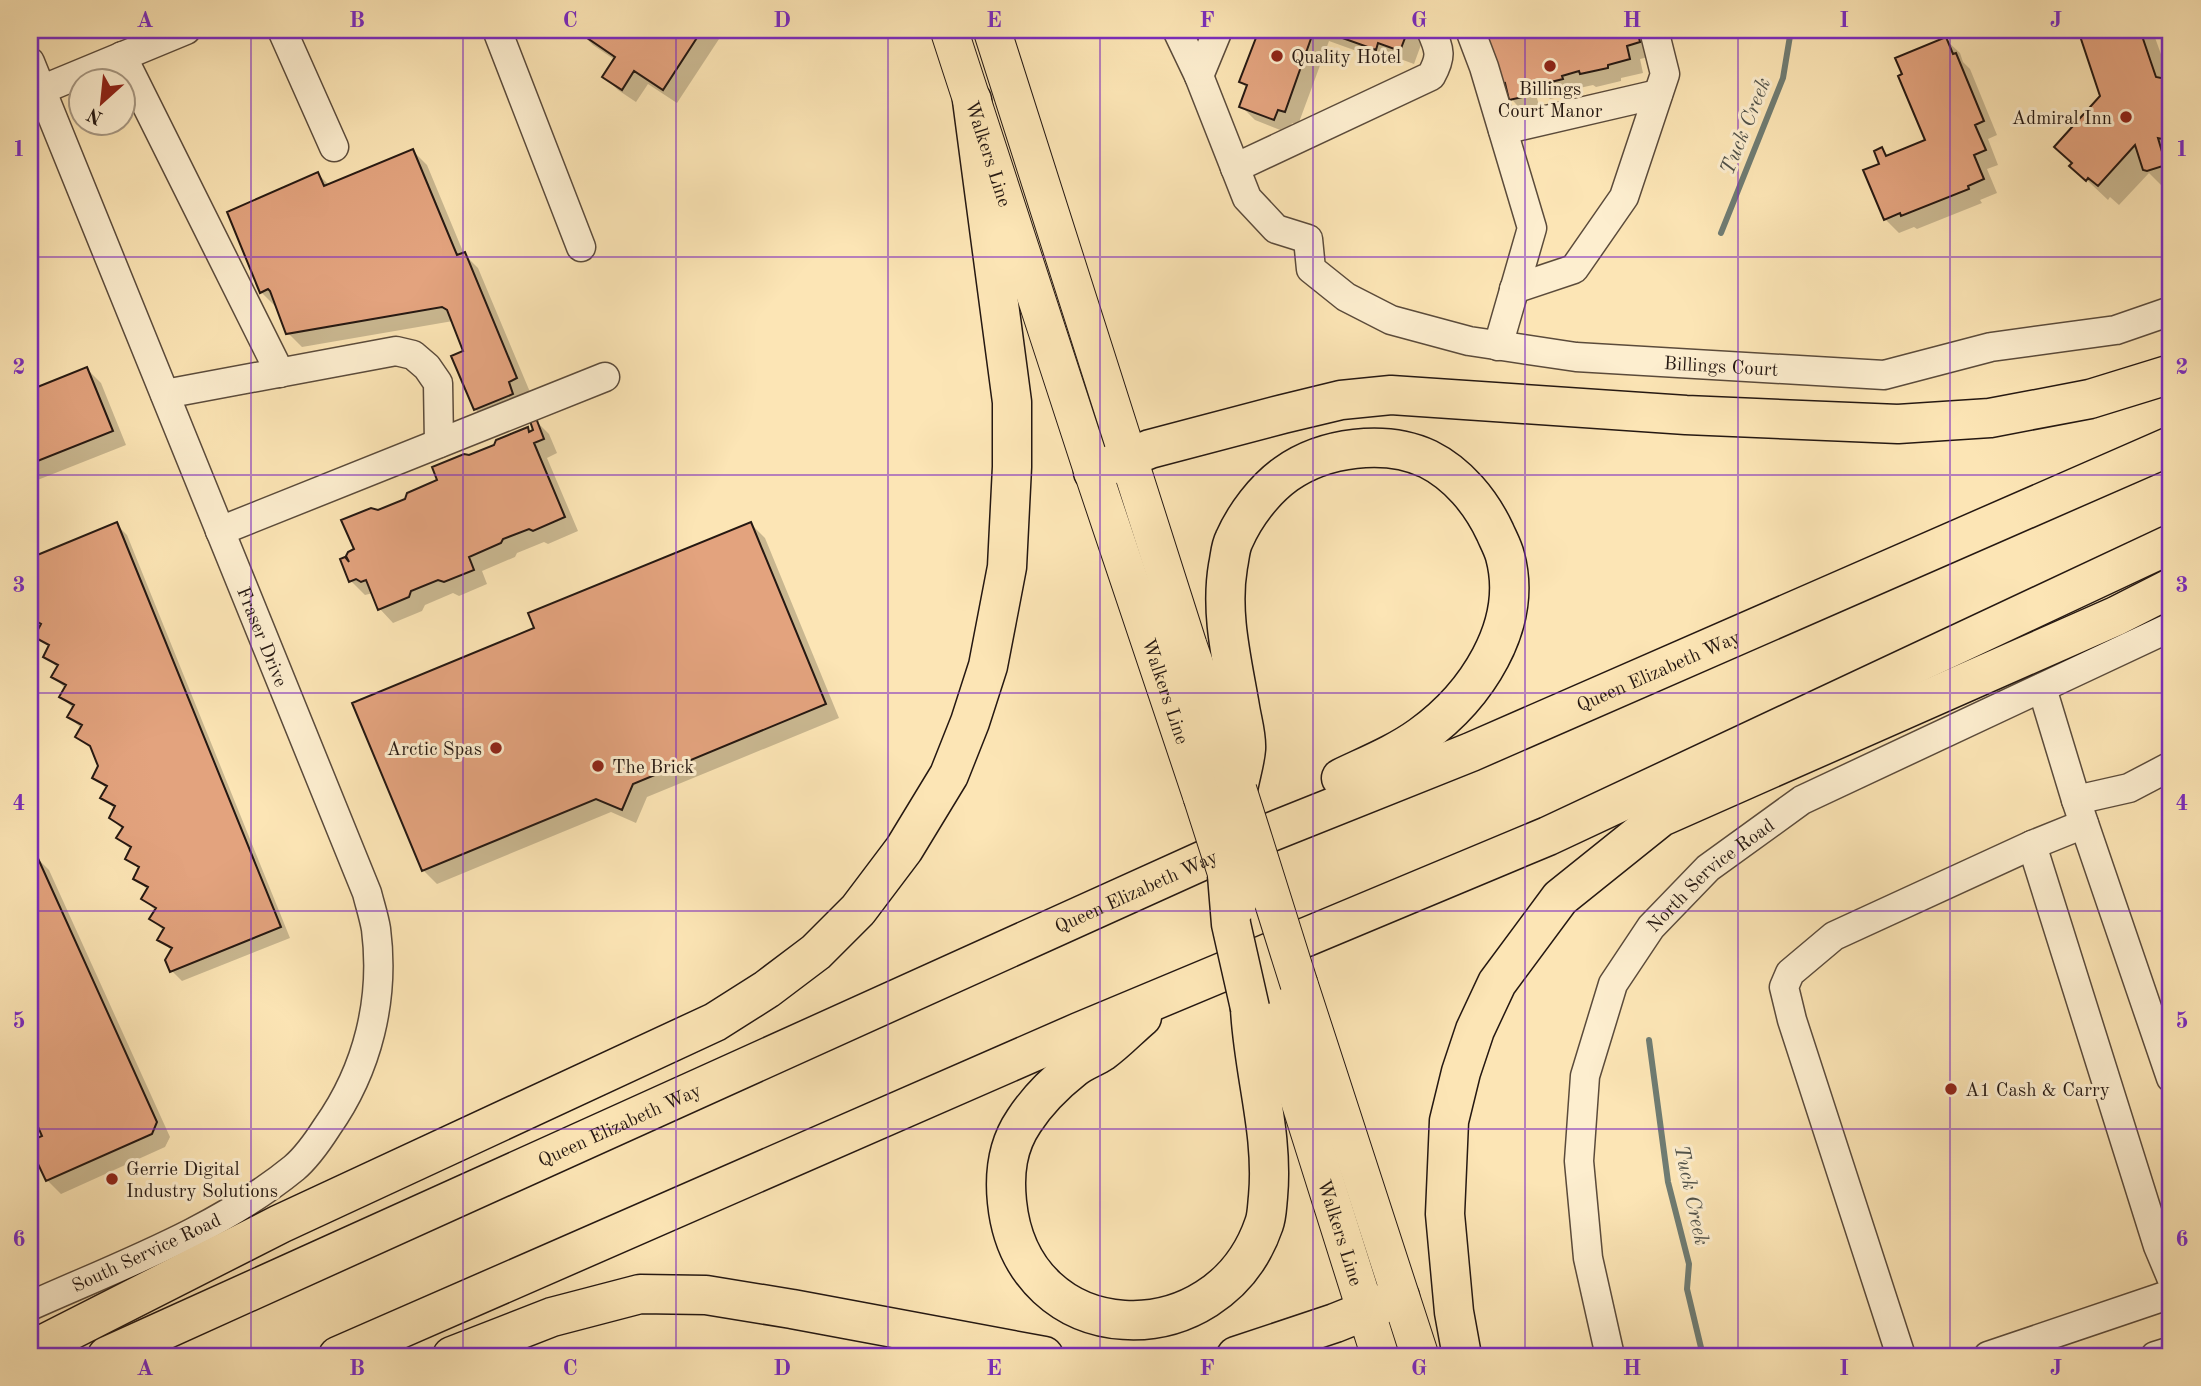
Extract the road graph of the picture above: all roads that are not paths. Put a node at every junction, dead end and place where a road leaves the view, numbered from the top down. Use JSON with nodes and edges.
{"nodes":[{"id":1,"x":186,"y":30,"type":"edge"},
{"id":2,"x":282,"y":30,"type":"edge"},
{"id":3,"x":497,"y":30,"type":"edge"},
{"id":4,"x":949,"y":30,"type":"edge"},
{"id":5,"x":992,"y":30,"type":"edge"},
{"id":6,"x":1177,"y":30,"type":"edge"},
{"id":7,"x":1218,"y":30,"type":"edge"},
{"id":8,"x":1431,"y":30,"type":"edge"},
{"id":9,"x":1470,"y":30,"type":"edge"},
{"id":10,"x":1654,"y":30,"type":"edge"},
{"id":11,"x":122,"y":56,"type":"junction"},
{"id":12,"x":30,"y":62,"type":"edge"},
{"id":13,"x":1199,"y":76,"type":"junction"},
{"id":14,"x":41,"y":90,"type":"junction"},
{"id":15,"x":1658,"y":94,"type":"junction"},
{"id":16,"x":972,"y":100,"type":"junction"},
{"id":17,"x":1503,"y":130,"type":"junction"},
{"id":18,"x":334,"y":148,"type":"dead end"},
{"id":19,"x":1235,"y":168,"type":"junction"},
{"id":20,"x":581,"y":247,"type":"dead end"},
{"id":21,"x":1514,"y":289,"type":"junction"},
{"id":22,"x":2171,"y":311,"type":"edge"},
{"id":23,"x":1498,"y":346,"type":"junction"},
{"id":24,"x":280,"y":373,"type":"junction"},
{"id":25,"x":2171,"y":374,"type":"edge"},
{"id":26,"x":605,"y":377,"type":"dead end"},
{"id":27,"x":165,"y":394,"type":"junction"},
{"id":28,"x":439,"y":443,"type":"junction"},
{"id":29,"x":2171,"y":446,"type":"edge"},
{"id":30,"x":1130,"y":458,"type":"junction"},
{"id":31,"x":1093,"y":472,"type":"junction"},
{"id":32,"x":220,"y":531,"type":"junction"},
{"id":33,"x":2171,"y":544,"type":"edge"},
{"id":34,"x":2171,"y":588,"type":"edge"},
{"id":35,"x":2171,"y":627,"type":"edge"},
{"id":36,"x":2042,"y":688,"type":"junction"},
{"id":37,"x":2171,"y":765,"type":"edge"},
{"id":38,"x":1220,"y":794,"type":"junction"},
{"id":39,"x":2080,"y":812,"type":"junction"},
{"id":40,"x":1548,"y":836,"type":"junction"},
{"id":41,"x":2032,"y":845,"type":"junction"},
{"id":42,"x":1226,"y":862,"type":"junction"},
{"id":43,"x":2171,"y":1078,"type":"edge"},
{"id":44,"x":259,"y":1194,"type":"joint"},
{"id":45,"x":2171,"y":1277,"type":"edge"},
{"id":46,"x":2171,"y":1294,"type":"edge"},
{"id":47,"x":1383,"y":1304,"type":"junction"},
{"id":48,"x":30,"y":1306,"type":"edge"},
{"id":49,"x":30,"y":1351,"type":"edge"},
{"id":50,"x":2171,"y":1351,"type":"edge"},
{"id":51,"x":107,"y":1356,"type":"edge"},
{"id":52,"x":338,"y":1356,"type":"edge"},
{"id":53,"x":452,"y":1356,"type":"edge"},
{"id":54,"x":1044,"y":1356,"type":"edge"},
{"id":55,"x":1236,"y":1356,"type":"edge"},
{"id":56,"x":1380,"y":1356,"type":"edge"},
{"id":57,"x":1420,"y":1356,"type":"edge"},
{"id":58,"x":1462,"y":1356,"type":"edge"},
{"id":59,"x":1610,"y":1356,"type":"edge"},
{"id":60,"x":1901,"y":1356,"type":"edge"},
{"id":61,"x":1988,"y":1356,"type":"edge"},
{"id":62,"x":2155,"y":1356,"type":"edge"}],
"edges":[{"from":1,"to":11,"type":"street"},
{"from":2,"to":18,"type":"street"},
{"from":3,"to":20,"type":"street"},
{"from":4,"to":16,"type":"main road","name":"Walkers Line"},
{"from":5,"to":30,"type":"main road","name":"Walkers Line"},
{"from":6,"to":13,"type":"street"},
{"from":7,"to":13,"type":"street"},
{"from":8,"to":19,"type":"street"},
{"from":9,"to":17,"type":"street"},
{"from":10,"to":15,"type":"street"},
{"from":11,"to":14,"type":"street"},
{"from":11,"to":24,"type":"street"},
{"from":12,"to":14,"type":"street","name":"Fraser Drive"},
{"from":13,"to":19,"type":"street"},
{"from":14,"to":27,"type":"street","name":"Fraser Drive"},
{"from":15,"to":17,"type":"street"},
{"from":15,"to":21,"type":"street"},
{"from":16,"to":31,"type":"main road","name":"Walkers Line"},
{"from":16,"to":49,"type":"highway"},
{"from":17,"to":21,"type":"street"},
{"from":19,"to":23,"type":"street","name":"Billings Court"},
{"from":21,"to":23,"type":"street"},
{"from":22,"to":23,"type":"street","name":"Billings Court"},
{"from":24,"to":27,"type":"street"},
{"from":24,"to":28,"type":"street"},
{"from":25,"to":30,"type":"highway"},
{"from":26,"to":28,"type":"street"},
{"from":27,"to":32,"type":"street","name":"Fraser Drive"},
{"from":28,"to":32,"type":"street"},
{"from":29,"to":42,"type":"highway","name":"Queen Elizabeth Way"},
{"from":30,"to":31,"type":"highway"},
{"from":30,"to":38,"type":"main road","name":"Walkers Line"},
{"from":31,"to":38,"type":"main road","name":"Walkers Line"},
{"from":32,"to":44,"type":"street","name":"Fraser Drive"},
{"from":33,"to":40,"type":"highway"},
{"from":34,"to":58,"type":"highway"},
{"from":35,"to":36,"type":"street","name":"North Service Road"},
{"from":36,"to":39,"type":"street"},
{"from":36,"to":59,"type":"street","name":"North Service Road"},
{"from":37,"to":39,"type":"street"},
{"from":38,"to":42,"type":"main road","name":"Walkers Line","bridge":true},
{"from":38,"to":42,"type":"highway"},
{"from":38,"to":47,"type":"main road","name":"Walkers Line","bridge":true},
{"from":39,"to":41,"type":"street"},
{"from":39,"to":43,"type":"street"},
{"from":40,"to":42,"type":"highway","bridge":true},
{"from":40,"to":52,"type":"highway"},
{"from":41,"to":45,"type":"street"},
{"from":41,"to":60,"type":"street"},
{"from":42,"to":47,"type":"main road","name":"Walkers Line","bridge":true},
{"from":42,"to":51,"type":"highway","name":"Queen Elizabeth Way"},
{"from":44,"to":48,"type":"street","name":"South Service Road"},
{"from":46,"to":61,"type":"street"},
{"from":47,"to":55,"type":"highway"},
{"from":47,"to":56,"type":"main road","name":"Walkers Line"},
{"from":47,"to":57,"type":"main road","name":"Walkers Line"},
{"from":50,"to":62,"type":"street"},
{"from":53,"to":54,"type":"highway"}]}
